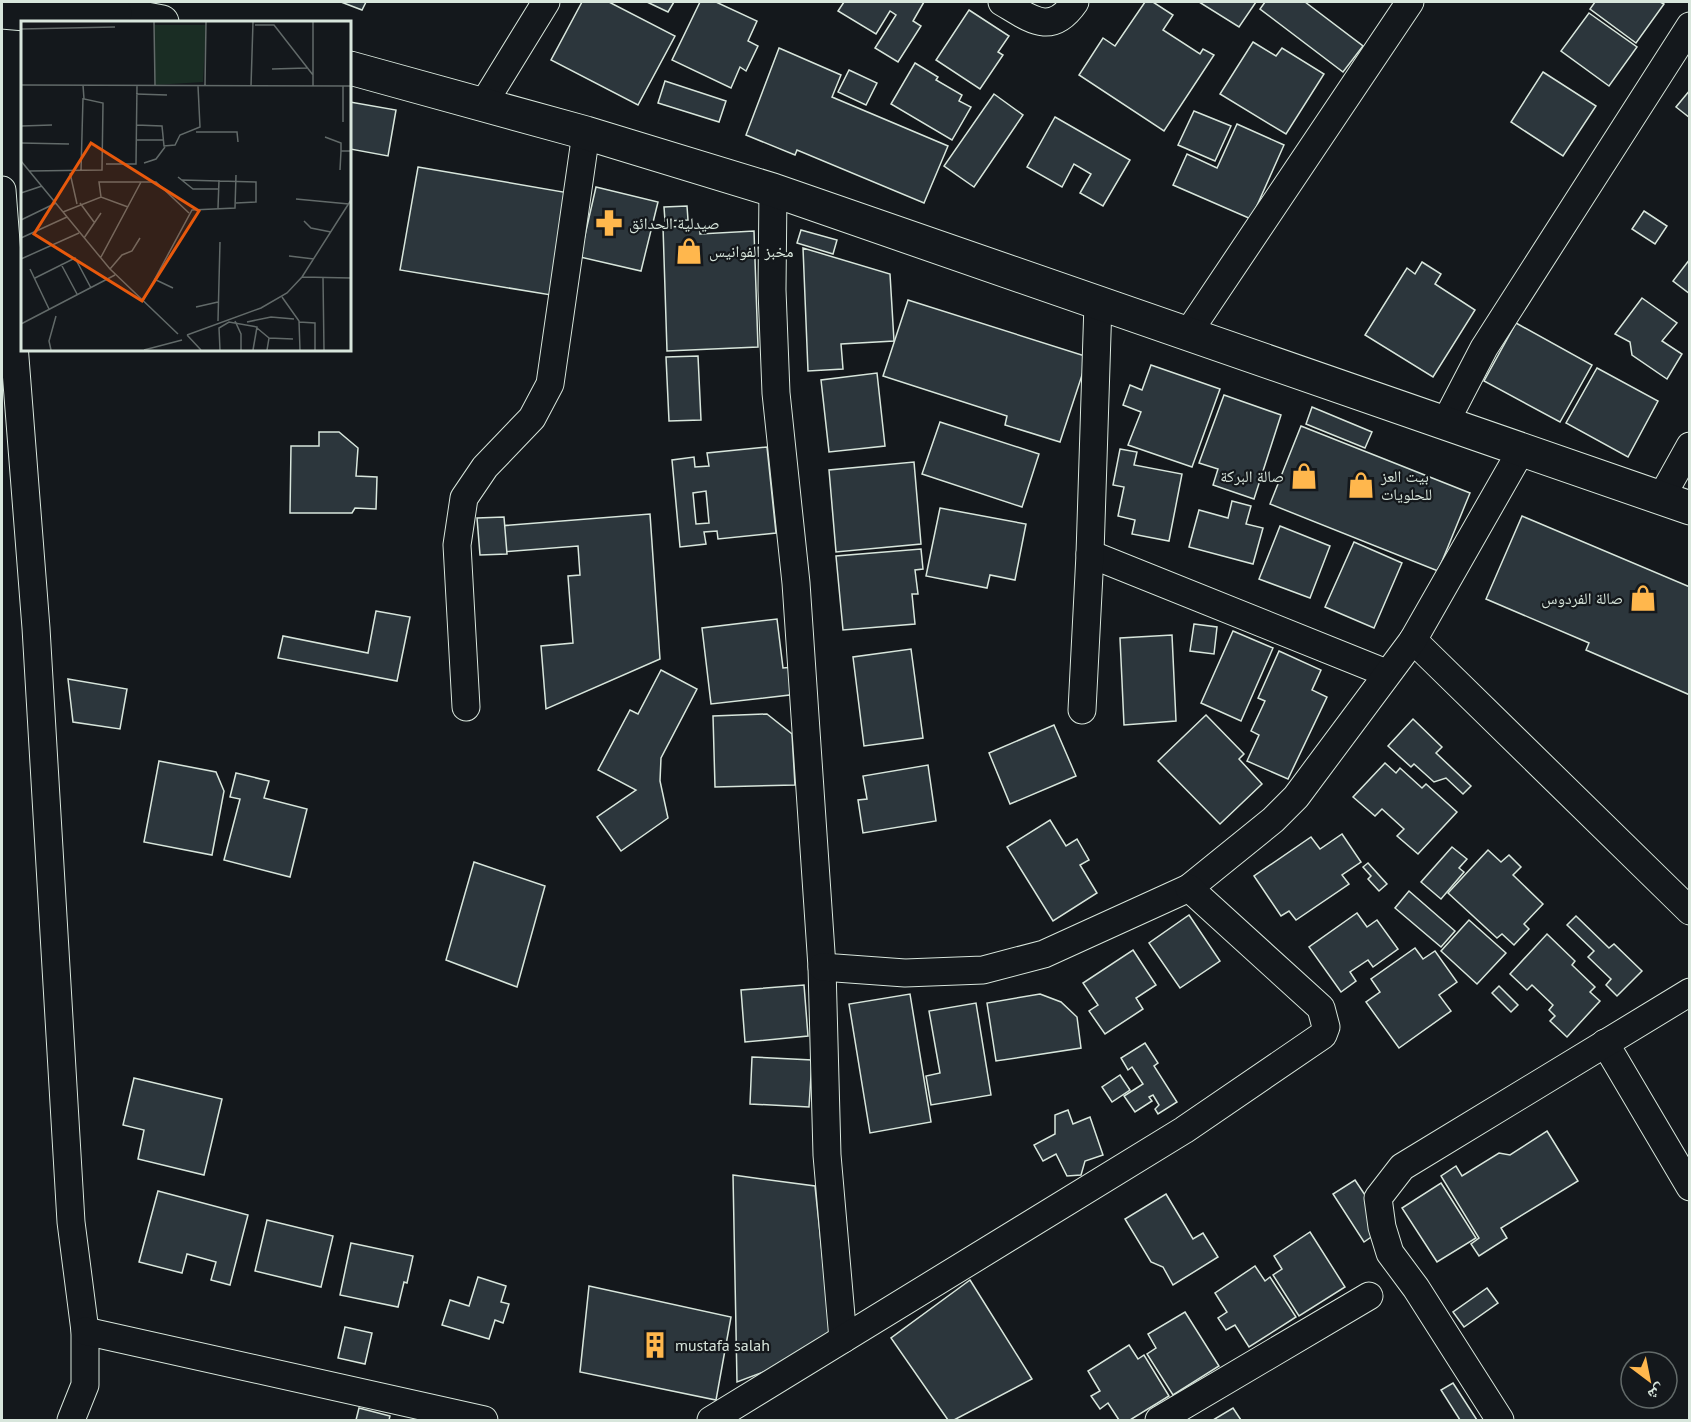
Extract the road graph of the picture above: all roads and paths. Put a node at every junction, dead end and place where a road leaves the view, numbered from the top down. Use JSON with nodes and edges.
{"nodes":[{"id":1,"x":546,"y":2,"type":"edge"},
{"id":2,"x":1002,"y":2,"type":"edge"},
{"id":3,"x":1075,"y":2,"type":"edge"},
{"id":4,"x":1410,"y":2,"type":"edge"},
{"id":5,"x":102,"y":7,"type":"edge"},
{"id":6,"x":2,"y":12,"type":"edge"},
{"id":7,"x":158,"y":21,"type":"edge"},
{"id":8,"x":1689,"y":26,"type":"edge"},
{"id":9,"x":351,"y":68,"type":"edge"},
{"id":10,"x":482,"y":106,"type":"junction"},
{"id":11,"x":586,"y":133,"type":"junction"},
{"id":12,"x":2,"y":190,"type":"edge"},
{"id":13,"x":773,"y":190,"type":"junction"},
{"id":14,"x":1098,"y":303,"type":"junction"},
{"id":15,"x":1188,"y":333,"type":"junction"},
{"id":16,"x":8,"y":337,"type":"edge"},
{"id":17,"x":1444,"y":423,"type":"junction"},
{"id":18,"x":1689,"y":446,"type":"edge"},
{"id":19,"x":1522,"y":449,"type":"junction"},
{"id":20,"x":1675,"y":503,"type":"edge"},
{"id":21,"x":1090,"y":554,"type":"junction"},
{"id":22,"x":1413,"y":640,"type":"junction"},
{"id":23,"x":1386,"y":673,"type":"junction"},
{"id":24,"x":466,"y":707,"type":"dead end"},
{"id":25,"x":1082,"y":710,"type":"dead end"},
{"id":26,"x":1189,"y":888,"type":"junction"},
{"id":27,"x":1689,"y":911,"type":"edge"},
{"id":28,"x":822,"y":967,"type":"junction"},
{"id":29,"x":1689,"y":992,"type":"edge"},
{"id":30,"x":1605,"y":1043,"type":"junction"},
{"id":31,"x":1689,"y":1187,"type":"edge"},
{"id":32,"x":1369,"y":1296,"type":"dead end"},
{"id":33,"x":86,"y":1331,"type":"junction"},
{"id":34,"x":843,"y":1339,"type":"junction"},
{"id":35,"x":71,"y":1420,"type":"edge"},
{"id":36,"x":484,"y":1420,"type":"edge"},
{"id":37,"x":711,"y":1420,"type":"edge"},
{"id":38,"x":1159,"y":1420,"type":"edge"},
{"id":39,"x":1500,"y":1420,"type":"edge"}],
"edges":[{"from":1,"to":10,"type":"street"},
{"from":2,"to":3,"type":"street"},
{"from":4,"to":15,"type":"street"},
{"from":5,"to":6,"type":"main road"},
{"from":5,"to":7,"type":"main road"},
{"from":8,"to":17,"type":"street"},
{"from":9,"to":10,"type":"main road"},
{"from":10,"to":11,"type":"main road"},
{"from":11,"to":13,"type":"main road"},
{"from":11,"to":24,"type":"street"},
{"from":12,"to":16,"type":"street"},
{"from":13,"to":14,"type":"main road"},
{"from":13,"to":28,"type":"street"},
{"from":14,"to":15,"type":"main road"},
{"from":14,"to":21,"type":"street"},
{"from":15,"to":17,"type":"main road"},
{"from":16,"to":33,"type":"street"},
{"from":17,"to":19,"type":"main road"},
{"from":18,"to":20,"type":"street"},
{"from":19,"to":20,"type":"main road"},
{"from":19,"to":22,"type":"street"},
{"from":21,"to":23,"type":"street"},
{"from":21,"to":25,"type":"street"},
{"from":22,"to":23,"type":"street"},
{"from":22,"to":27,"type":"street"},
{"from":23,"to":26,"type":"street"},
{"from":26,"to":28,"type":"street"},
{"from":26,"to":34,"type":"street"},
{"from":28,"to":34,"type":"street"},
{"from":29,"to":30,"type":"street"},
{"from":30,"to":31,"type":"street"},
{"from":30,"to":39,"type":"street"},
{"from":32,"to":38,"type":"street"},
{"from":33,"to":35,"type":"street"},
{"from":33,"to":36,"type":"street"},
{"from":34,"to":37,"type":"street"}]}
